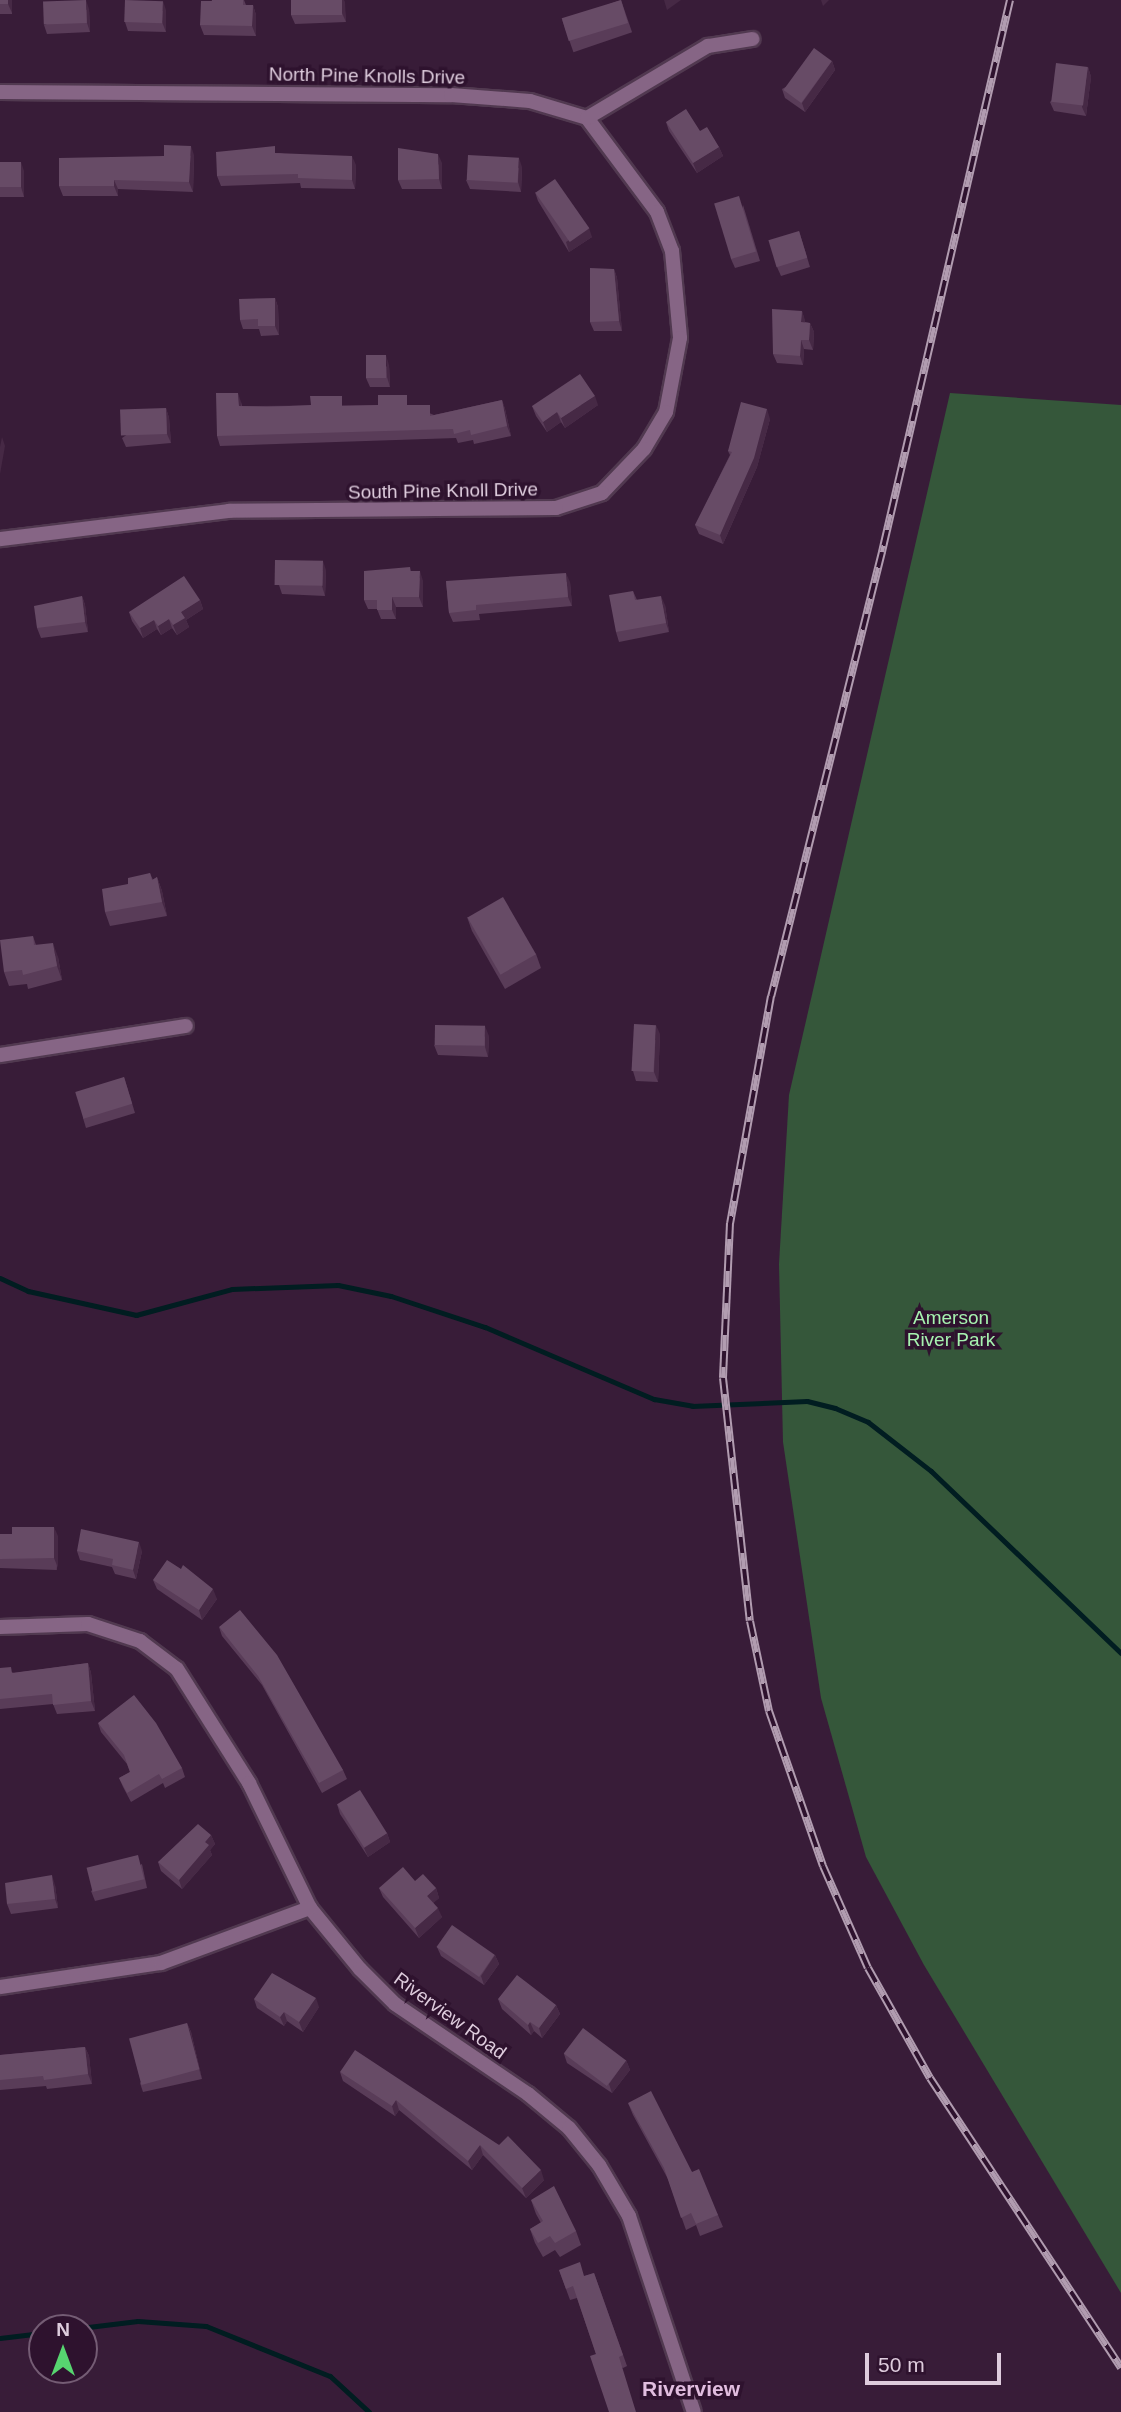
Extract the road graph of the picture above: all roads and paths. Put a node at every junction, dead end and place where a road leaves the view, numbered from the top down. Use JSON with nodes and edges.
{"nodes":[{"id":1,"x":752,"y":39,"type":"dead end"},
{"id":2,"x":0,"y":92,"type":"edge"},
{"id":3,"x":587,"y":118,"type":"junction"},
{"id":4,"x":0,"y":539,"type":"edge"},
{"id":5,"x":186,"y":1026,"type":"dead end"},
{"id":6,"x":0,"y":1055,"type":"edge"},
{"id":7,"x":0,"y":1627,"type":"edge"},
{"id":8,"x":310,"y":1908,"type":"junction"},
{"id":9,"x":0,"y":1987,"type":"edge"},
{"id":10,"x":694,"y":2412,"type":"edge"}],
"edges":[{"from":1,"to":3,"type":"street"},
{"from":2,"to":3,"type":"street","name":"North Pine Knolls Drive"},
{"from":3,"to":4,"type":"street","name":"South Pine Knoll Drive"},
{"from":5,"to":6,"type":"street"},
{"from":7,"to":8,"type":"street","name":"Riverview Road"},
{"from":8,"to":9,"type":"street"},
{"from":8,"to":10,"type":"street","name":"Riverview Road"}]}
